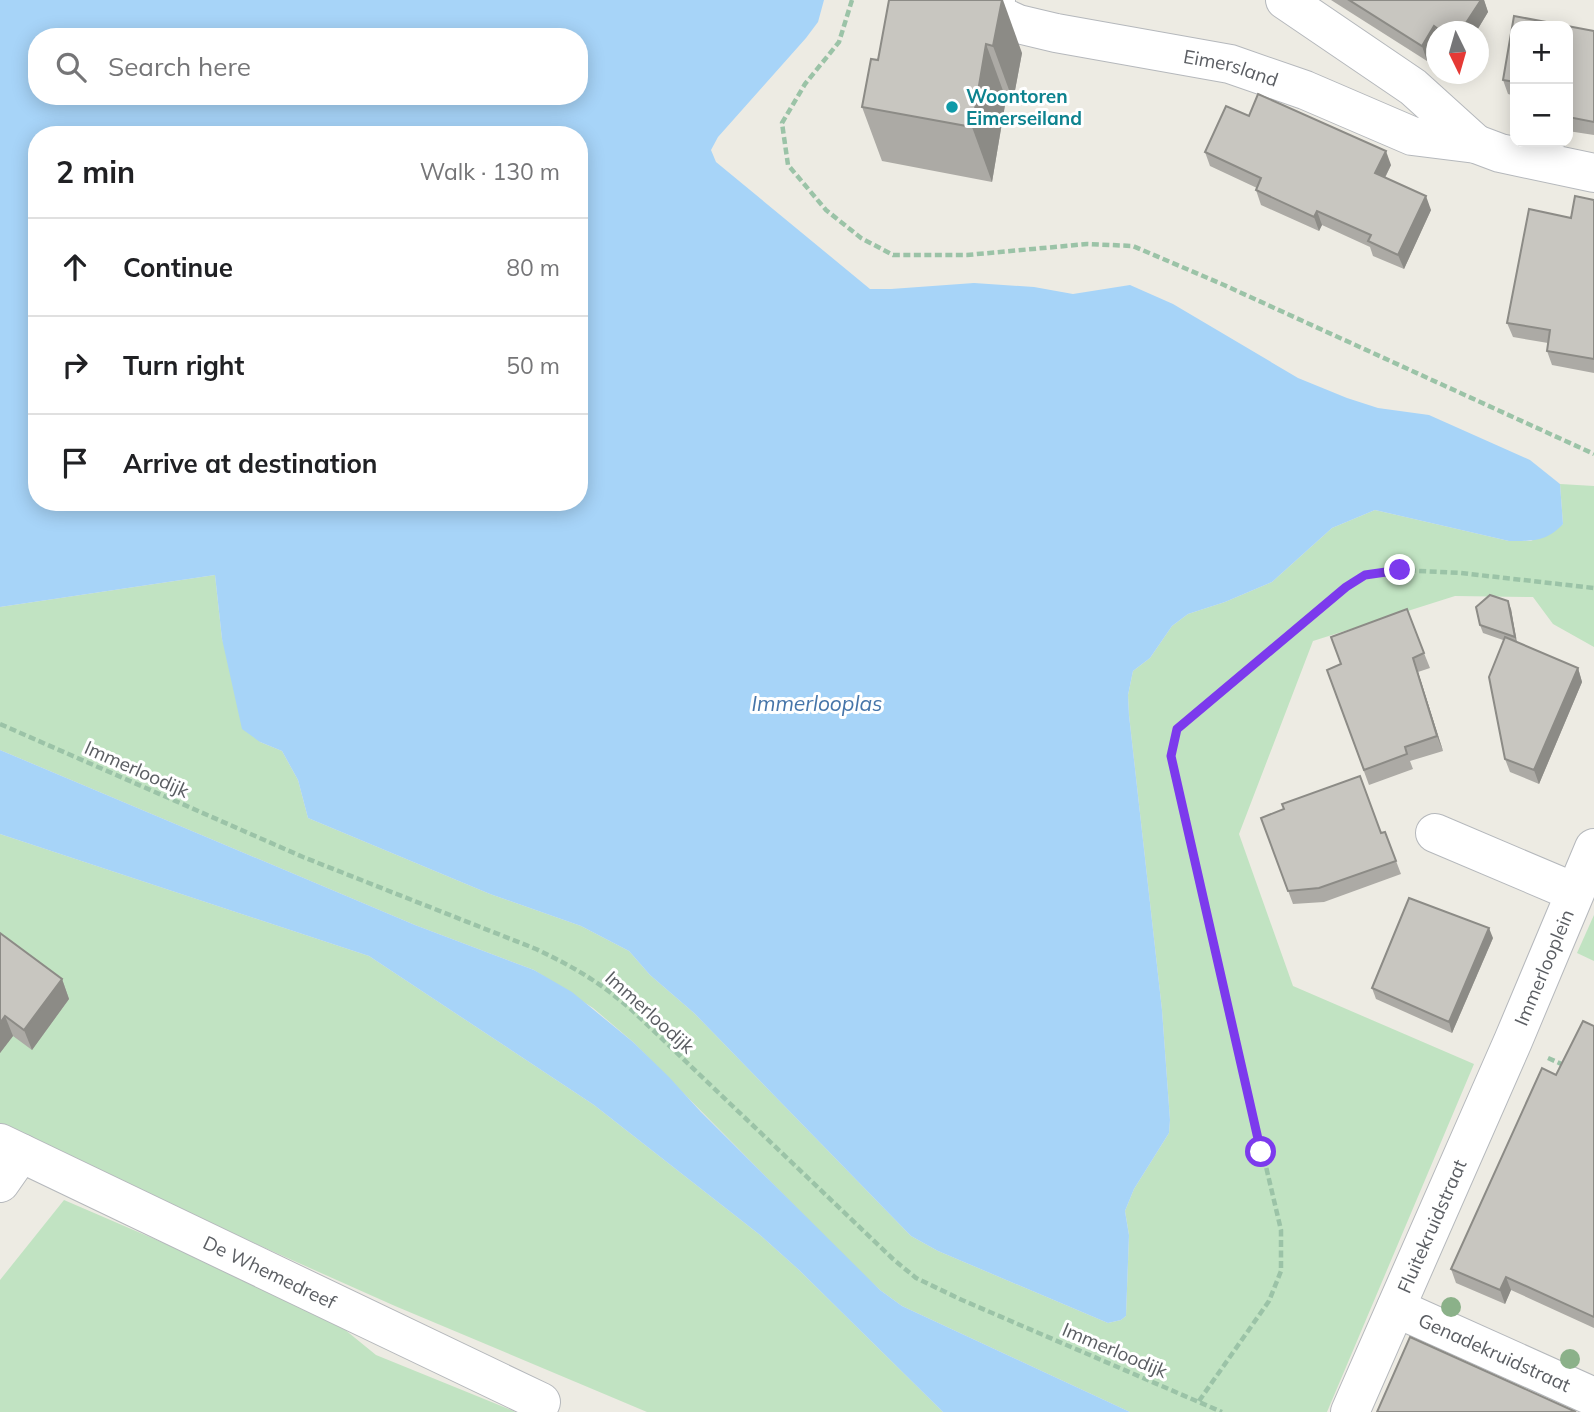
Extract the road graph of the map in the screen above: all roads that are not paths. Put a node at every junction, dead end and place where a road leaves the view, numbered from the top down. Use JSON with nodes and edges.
{"nodes":[{"id":1,"x":996,"y":0,"type":"edge"},
{"id":2,"x":1285,"y":0,"type":"edge"},
{"id":3,"x":1476,"y":144,"type":"junction"},
{"id":4,"x":1594,"y":173,"type":"edge"},
{"id":5,"x":1435,"y":833,"type":"dead end"},
{"id":6,"x":1594,"y":848,"type":"edge"},
{"id":7,"x":1574,"y":892,"type":"junction"},
{"id":8,"x":1513,"y":1041,"type":"joint"},
{"id":9,"x":7,"y":1159,"type":"edge"},
{"id":10,"x":1396,"y":1308,"type":"junction"},
{"id":11,"x":1594,"y":1397,"type":"edge"},
{"id":12,"x":541,"y":1402,"type":"dead end"},
{"id":13,"x":1350,"y":1412,"type":"edge"}],
"edges":[{"from":1,"to":3,"type":"street","name":"Eimersland"},
{"from":2,"to":3,"type":"street","name":"Eimersland"},
{"from":3,"to":4,"type":"street","name":"Eimersland"},
{"from":5,"to":7,"type":"street","name":"Immerlooplein"},
{"from":6,"to":7,"type":"street","name":"Immerlooplein"},
{"from":7,"to":8,"type":"street","name":"Immerlooplein"},
{"from":8,"to":10,"type":"street","name":"Fluitekruidstraat"},
{"from":9,"to":12,"type":"street","name":"De Whemedreef"},
{"from":10,"to":11,"type":"street","name":"Genadekruidstraat"},
{"from":10,"to":13,"type":"street","name":"Fluitekruidstraat"}]}
